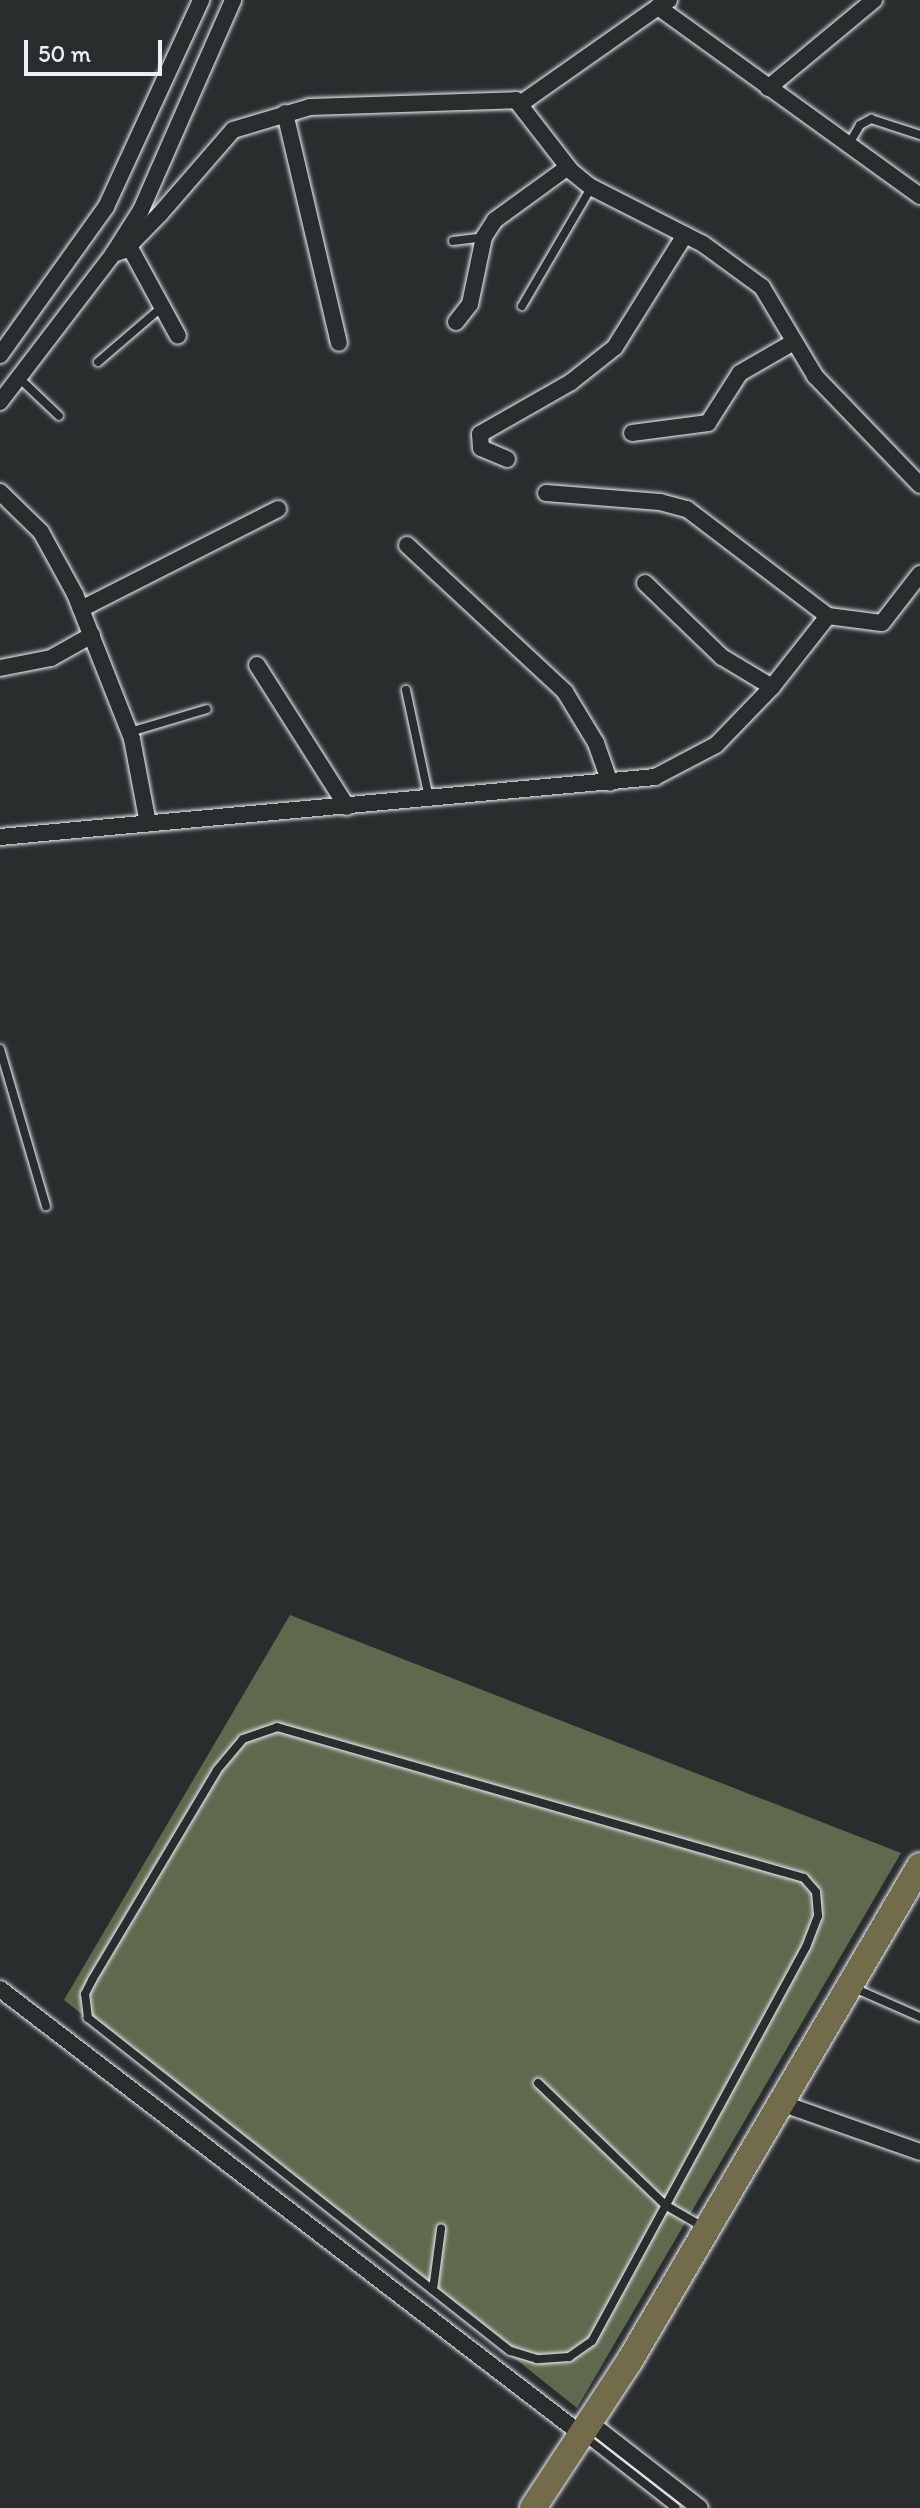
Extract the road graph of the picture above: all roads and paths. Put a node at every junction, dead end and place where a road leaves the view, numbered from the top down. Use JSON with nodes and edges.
{"nodes":[{"id":1,"x":201,"y":0,"type":"edge"},
{"id":2,"x":233,"y":0,"type":"edge"},
{"id":3,"x":874,"y":0,"type":"edge"},
{"id":4,"x":664,"y":4,"type":"edge"},
{"id":5,"x":768,"y":88,"type":"junction"},
{"id":6,"x":523,"y":102,"type":"junction"},
{"id":7,"x":285,"y":113,"type":"junction"},
{"id":8,"x":920,"y":135,"type":"edge"},
{"id":9,"x":849,"y":144,"type":"junction"},
{"id":10,"x":568,"y":167,"type":"junction"},
{"id":11,"x":591,"y":187,"type":"junction"},
{"id":12,"x":918,"y":191,"type":"edge"},
{"id":13,"x":685,"y":235,"type":"junction"},
{"id":14,"x":484,"y":237,"type":"junction"},
{"id":15,"x":453,"y":241,"type":"dead end"},
{"id":16,"x":129,"y":246,"type":"junction"},
{"id":17,"x":113,"y":254,"type":"junction"},
{"id":18,"x":522,"y":306,"type":"dead end"},
{"id":19,"x":162,"y":307,"type":"junction"},
{"id":20,"x":456,"y":322,"type":"dead end"},
{"id":21,"x":178,"y":336,"type":"dead end"},
{"id":22,"x":339,"y":343,"type":"dead end"},
{"id":23,"x":792,"y":343,"type":"junction"},
{"id":24,"x":98,"y":362,"type":"dead end"},
{"id":25,"x":7,"y":366,"type":"edge"},
{"id":26,"x":0,"y":402,"type":"edge"},
{"id":27,"x":59,"y":416,"type":"dead end"},
{"id":28,"x":632,"y":433,"type":"dead end"},
{"id":29,"x":507,"y":459,"type":"dead end"},
{"id":30,"x":919,"y":481,"type":"edge"},
{"id":31,"x":0,"y":492,"type":"edge"},
{"id":32,"x":546,"y":493,"type":"dead end"},
{"id":33,"x":278,"y":509,"type":"dead end"},
{"id":34,"x":407,"y":545,"type":"dead end"},
{"id":35,"x":920,"y":574,"type":"edge"},
{"id":36,"x":645,"y":583,"type":"dead end"},
{"id":37,"x":81,"y":609,"type":"junction"},
{"id":38,"x":828,"y":616,"type":"junction"},
{"id":39,"x":92,"y":635,"type":"junction"},
{"id":40,"x":257,"y":665,"type":"dead end"},
{"id":41,"x":0,"y":668,"type":"edge"},
{"id":42,"x":772,"y":687,"type":"junction"},
{"id":43,"x":406,"y":690,"type":"dead end"},
{"id":44,"x":207,"y":709,"type":"dead end"},
{"id":45,"x":129,"y":732,"type":"junction"},
{"id":46,"x":610,"y":783,"type":"junction"},
{"id":47,"x":429,"y":799,"type":"junction"},
{"id":48,"x":347,"y":807,"type":"junction"},
{"id":49,"x":148,"y":824,"type":"junction"},
{"id":50,"x":0,"y":837,"type":"edge"},
{"id":51,"x":0,"y":1049,"type":"edge"},
{"id":52,"x":46,"y":1206,"type":"dead end"},
{"id":53,"x":920,"y":1866,"type":"edge"},
{"id":54,"x":849,"y":1986,"type":"junction"},
{"id":55,"x":0,"y":1989,"type":"edge"},
{"id":56,"x":920,"y":2017,"type":"edge"},
{"id":57,"x":538,"y":2083,"type":"dead end"},
{"id":58,"x":781,"y":2103,"type":"junction"},
{"id":59,"x":920,"y":2152,"type":"edge"},
{"id":60,"x":665,"y":2205,"type":"junction"},
{"id":61,"x":441,"y":2229,"type":"dead end"},
{"id":62,"x":707,"y":2230,"type":"junction"},
{"id":63,"x":433,"y":2290,"type":"junction"},
{"id":64,"x":585,"y":2428,"type":"junction"},
{"id":65,"x":533,"y":2508,"type":"edge"},
{"id":66,"x":676,"y":2508,"type":"edge"},
{"id":67,"x":700,"y":2508,"type":"edge"}],
"edges":[{"from":1,"to":25,"type":"street"},
{"from":2,"to":17,"type":"street"},
{"from":3,"to":5,"type":"street"},
{"from":4,"to":5,"type":"street"},
{"from":4,"to":6,"type":"street"},
{"from":5,"to":9,"type":"street"},
{"from":6,"to":7,"type":"street"},
{"from":6,"to":10,"type":"street"},
{"from":7,"to":16,"type":"street"},
{"from":7,"to":22,"type":"street"},
{"from":8,"to":9,"type":"lane"},
{"from":9,"to":12,"type":"street"},
{"from":10,"to":11,"type":"street"},
{"from":10,"to":14,"type":"street"},
{"from":11,"to":13,"type":"street"},
{"from":11,"to":18,"type":"lane"},
{"from":13,"to":23,"type":"street"},
{"from":13,"to":29,"type":"street"},
{"from":14,"to":15,"type":"lane"},
{"from":14,"to":20,"type":"street"},
{"from":16,"to":17,"type":"street"},
{"from":16,"to":19,"type":"street"},
{"from":17,"to":25,"type":"street"},
{"from":19,"to":21,"type":"street"},
{"from":19,"to":24,"type":"lane"},
{"from":23,"to":28,"type":"street"},
{"from":23,"to":30,"type":"street"},
{"from":25,"to":26,"type":"street"},
{"from":25,"to":27,"type":"lane"},
{"from":31,"to":37,"type":"street"},
{"from":32,"to":38,"type":"street"},
{"from":33,"to":37,"type":"street"},
{"from":34,"to":46,"type":"street"},
{"from":35,"to":38,"type":"street"},
{"from":36,"to":42,"type":"street"},
{"from":37,"to":39,"type":"street"},
{"from":38,"to":42,"type":"street"},
{"from":39,"to":41,"type":"street"},
{"from":39,"to":45,"type":"street"},
{"from":40,"to":48,"type":"street"},
{"from":42,"to":46,"type":"street"},
{"from":43,"to":47,"type":"lane"},
{"from":44,"to":45,"type":"lane"},
{"from":45,"to":49,"type":"street"},
{"from":46,"to":47,"type":"street"},
{"from":47,"to":48,"type":"street"},
{"from":48,"to":49,"type":"street"},
{"from":49,"to":50,"type":"street"},
{"from":51,"to":52,"type":"lane"},
{"from":53,"to":54,"type":"main road"},
{"from":54,"to":56,"type":"lane"},
{"from":54,"to":58,"type":"main road"},
{"from":55,"to":64,"type":"street"},
{"from":57,"to":60,"type":"lane"},
{"from":58,"to":59,"type":"street"},
{"from":58,"to":62,"type":"main road"},
{"from":60,"to":62,"type":"lane"},
{"from":60,"to":63,"type":"lane"},
{"from":60,"to":63,"type":"lane"},
{"from":61,"to":63,"type":"lane"},
{"from":62,"to":64,"type":"main road"},
{"from":64,"to":65,"type":"main road"},
{"from":64,"to":66,"type":"lane"},
{"from":64,"to":67,"type":"street"}]}
